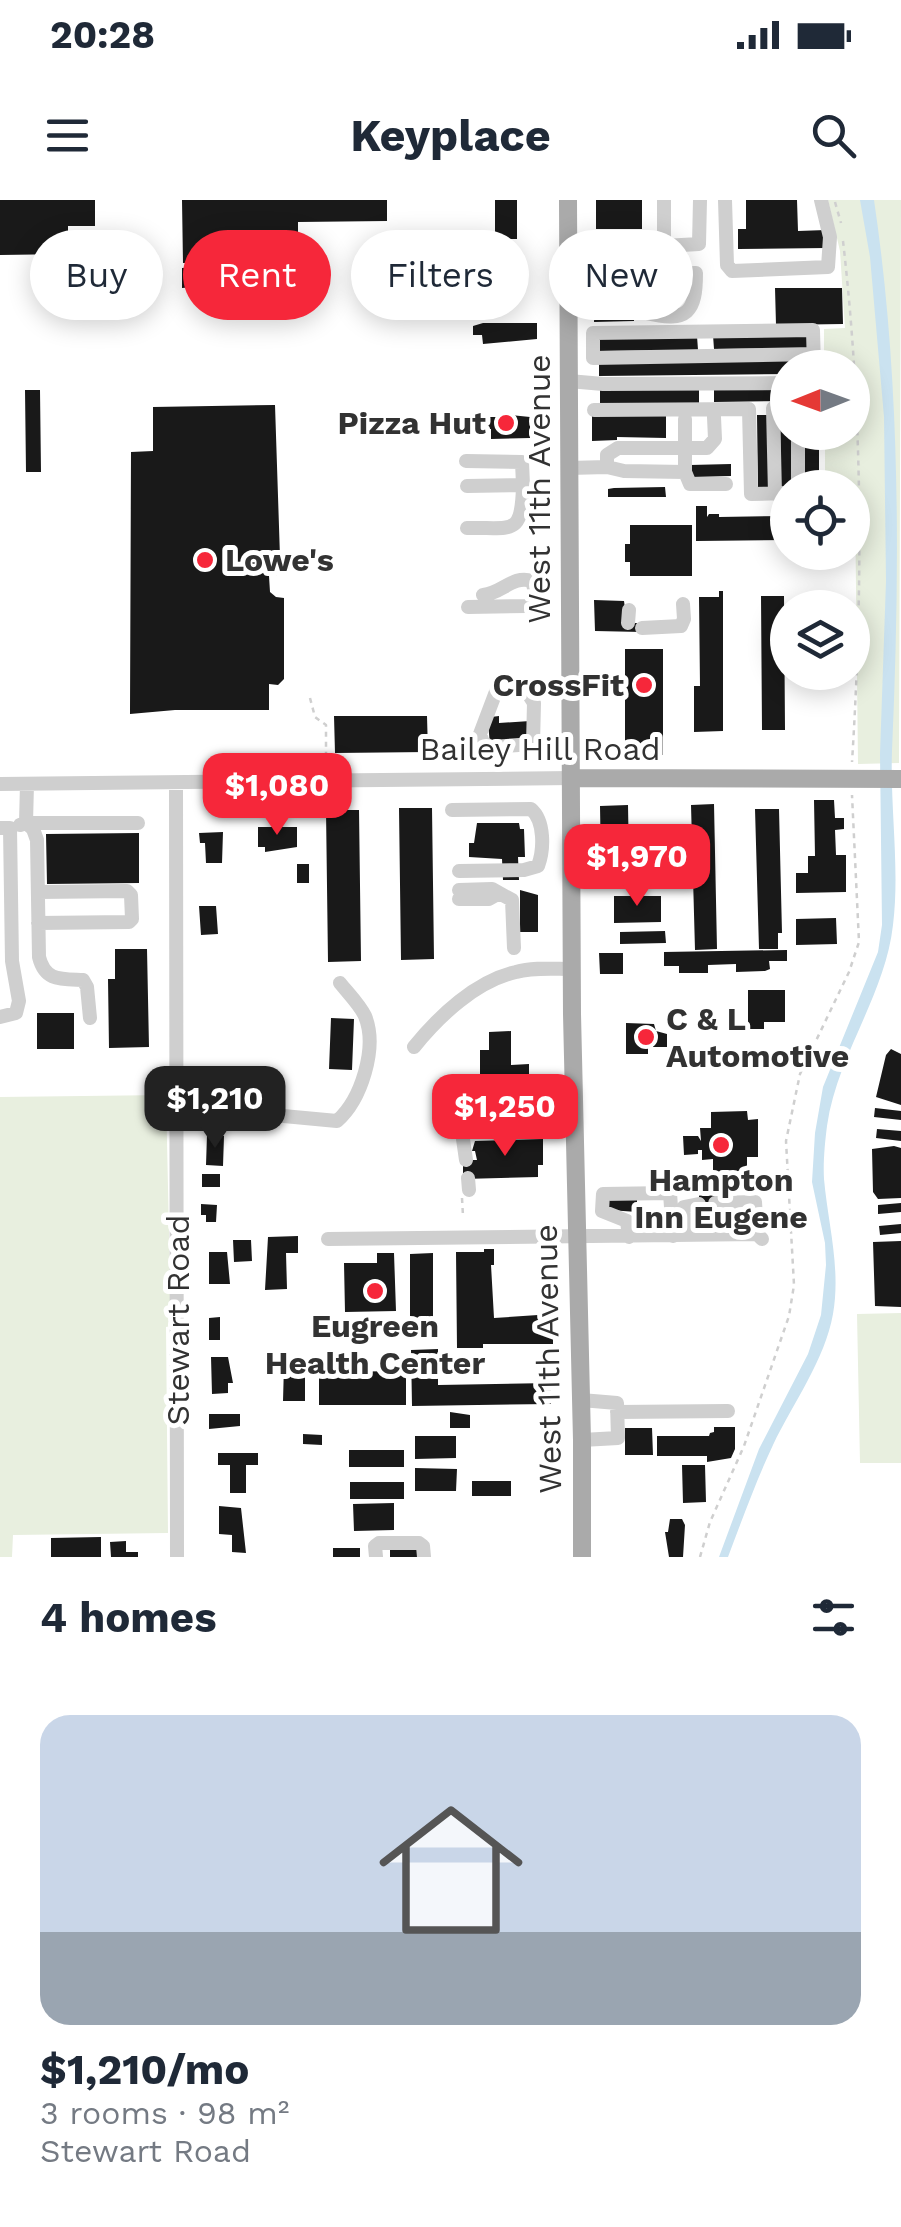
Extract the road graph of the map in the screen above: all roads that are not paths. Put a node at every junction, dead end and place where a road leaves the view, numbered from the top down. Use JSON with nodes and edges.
{"nodes":[{"id":1,"x":568,"y":200,"type":"edge"},
{"id":2,"x":700,"y":200,"type":"edge"},
{"id":3,"x":726,"y":200,"type":"edge"},
{"id":4,"x":821,"y":200,"type":"edge"},
{"id":5,"x":664,"y":201,"type":"edge"},
{"id":6,"x":568,"y":230,"type":"edge"},
{"id":7,"x":664,"y":230,"type":"edge"},
{"id":8,"x":696,"y":246,"type":"joint"},
{"id":9,"x":693,"y":273,"type":"edge"},
{"id":10,"x":696,"y":273,"type":"junction"},
{"id":11,"x":693,"y":307,"type":"edge"},
{"id":12,"x":568,"y":320,"type":"edge"},
{"id":13,"x":706,"y":332,"type":"junction"},
{"id":14,"x":814,"y":350,"type":"edge"},
{"id":15,"x":706,"y":356,"type":"junction"},
{"id":16,"x":770,"y":359,"type":"edge"},
{"id":17,"x":568,"y":381,"type":"junction"},
{"id":18,"x":770,"y":382,"type":"edge"},
{"id":19,"x":706,"y":383,"type":"junction"},
{"id":20,"x":749,"y":408,"type":"junction"},
{"id":21,"x":770,"y":408,"type":"edge"},
{"id":22,"x":594,"y":410,"type":"dead end"},
{"id":23,"x":710,"y":413,"type":"junction"},
{"id":24,"x":685,"y":419,"type":"dead end"},
{"id":25,"x":685,"y":448,"type":"junction"},
{"id":26,"x":466,"y":461,"type":"dead end"},
{"id":27,"x":607,"y":467,"type":"junction"},
{"id":28,"x":569,"y":468,"type":"junction"},
{"id":29,"x":685,"y":472,"type":"junction"},
{"id":30,"x":726,"y":484,"type":"dead end"},
{"id":31,"x":523,"y":485,"type":"junction"},
{"id":32,"x":467,"y":486,"type":"dead end"},
{"id":33,"x":770,"y":493,"type":"edge"},
{"id":34,"x":467,"y":528,"type":"dead end"},
{"id":35,"x":483,"y":595,"type":"dead end"},
{"id":36,"x":682,"y":604,"type":"dead end"},
{"id":37,"x":468,"y":607,"type":"dead end"},
{"id":38,"x":633,"y":621,"type":"dead end"},
{"id":39,"x":525,"y":688,"type":"dead end"},
{"id":40,"x":497,"y":689,"type":"dead end"},
{"id":41,"x":572,"y":778,"type":"junction"},
{"id":42,"x":900,"y":779,"type":"edge"},
{"id":43,"x":176,"y":783,"type":"junction"},
{"id":44,"x":0,"y":784,"type":"edge"},
{"id":45,"x":27,"y":784,"type":"junction"},
{"id":46,"x":452,"y":810,"type":"dead end"},
{"id":47,"x":26,"y":823,"type":"junction"},
{"id":48,"x":138,"y":823,"type":"dead end"},
{"id":49,"x":5,"y":828,"type":"edge"},
{"id":50,"x":459,"y":871,"type":"dead end"},
{"id":51,"x":38,"y":892,"type":"junction"},
{"id":52,"x":459,"y":895,"type":"dead end"},
{"id":53,"x":38,"y":923,"type":"junction"},
{"id":54,"x":514,"y":948,"type":"dead end"},
{"id":55,"x":572,"y":969,"type":"junction"},
{"id":56,"x":340,"y":983,"type":"dead end"},
{"id":57,"x":0,"y":1017,"type":"edge"},
{"id":58,"x":90,"y":1018,"type":"dead end"},
{"id":59,"x":414,"y":1047,"type":"dead end"},
{"id":60,"x":178,"y":1106,"type":"junction"},
{"id":61,"x":460,"y":1125,"type":"dead end"},
{"id":62,"x":466,"y":1160,"type":"dead end"},
{"id":63,"x":715,"y":1203,"type":"dead end"},
{"id":64,"x":699,"y":1204,"type":"dead end"},
{"id":65,"x":576,"y":1235,"type":"junction"},
{"id":66,"x":678,"y":1236,"type":"junction"},
{"id":67,"x":628,"y":1237,"type":"junction"},
{"id":68,"x":328,"y":1239,"type":"dead end"},
{"id":69,"x":581,"y":1400,"type":"junction"},
{"id":70,"x":728,"y":1411,"type":"dead end"},
{"id":71,"x":618,"y":1412,"type":"junction"},
{"id":72,"x":582,"y":1440,"type":"junction"},
{"id":73,"x":177,"y":1557,"type":"edge"},
{"id":74,"x":376,"y":1557,"type":"edge"},
{"id":75,"x":424,"y":1557,"type":"edge"},
{"id":76,"x":582,"y":1557,"type":"edge"}],
"edges":[{"from":1,"to":6,"type":"main road","name":"West 11th Avenue"},
{"from":2,"to":8,"type":"street"},
{"from":3,"to":4,"type":"street"},
{"from":5,"to":7,"type":"street"},
{"from":8,"to":10,"type":"street"},
{"from":9,"to":10,"type":"street"},
{"from":10,"to":11,"type":"street"},
{"from":12,"to":17,"type":"main road","name":"West 11th Avenue"},
{"from":13,"to":14,"type":"street"},
{"from":13,"to":15,"type":"street"},
{"from":13,"to":15,"type":"street"},
{"from":15,"to":16,"type":"street"},
{"from":17,"to":19,"type":"street"},
{"from":17,"to":28,"type":"main road","name":"West 11th Avenue"},
{"from":18,"to":19,"type":"street"},
{"from":19,"to":23,"type":"street"},
{"from":20,"to":21,"type":"street"},
{"from":20,"to":23,"type":"street"},
{"from":20,"to":33,"type":"street"},
{"from":22,"to":23,"type":"street"},
{"from":23,"to":25,"type":"street"},
{"from":24,"to":25,"type":"street"},
{"from":25,"to":27,"type":"street"},
{"from":25,"to":29,"type":"street"},
{"from":26,"to":31,"type":"street"},
{"from":27,"to":28,"type":"street"},
{"from":27,"to":29,"type":"street"},
{"from":28,"to":41,"type":"main road","name":"West 11th Avenue"},
{"from":29,"to":30,"type":"street"},
{"from":31,"to":32,"type":"street"},
{"from":31,"to":34,"type":"street"},
{"from":35,"to":37,"type":"street"},
{"from":36,"to":38,"type":"street"},
{"from":39,"to":40,"type":"street"},
{"from":41,"to":42,"type":"main road","name":"Bailey Hill Road"},
{"from":41,"to":43,"type":"street","name":"Bailey Hill Road"},
{"from":41,"to":55,"type":"main road","name":"West 11th Avenue"},
{"from":43,"to":45,"type":"street","name":"Bailey Hill Road"},
{"from":43,"to":60,"type":"street","name":"Stewart Road"},
{"from":44,"to":45,"type":"street","name":"Bailey Hill Road"},
{"from":45,"to":47,"type":"street"},
{"from":46,"to":50,"type":"street"},
{"from":47,"to":48,"type":"street"},
{"from":47,"to":49,"type":"street"},
{"from":47,"to":51,"type":"street"},
{"from":49,"to":57,"type":"street"},
{"from":51,"to":53,"type":"street"},
{"from":51,"to":53,"type":"street"},
{"from":52,"to":54,"type":"street"},
{"from":53,"to":58,"type":"street"},
{"from":55,"to":59,"type":"street"},
{"from":55,"to":65,"type":"main road","name":"West 11th Avenue"},
{"from":56,"to":60,"type":"street"},
{"from":60,"to":73,"type":"street","name":"Stewart Road"},
{"from":61,"to":62,"type":"street"},
{"from":63,"to":66,"type":"street"},
{"from":64,"to":66,"type":"street"},
{"from":65,"to":67,"type":"street"},
{"from":65,"to":68,"type":"street"},
{"from":65,"to":69,"type":"main road","name":"West 11th Avenue"},
{"from":66,"to":67,"type":"street"},
{"from":66,"to":67,"type":"street"},
{"from":69,"to":71,"type":"street"},
{"from":69,"to":72,"type":"main road","name":"West 11th Avenue"},
{"from":70,"to":71,"type":"street"},
{"from":71,"to":72,"type":"street"},
{"from":72,"to":76,"type":"main road","name":"West 11th Avenue"},
{"from":74,"to":75,"type":"street"}]}
